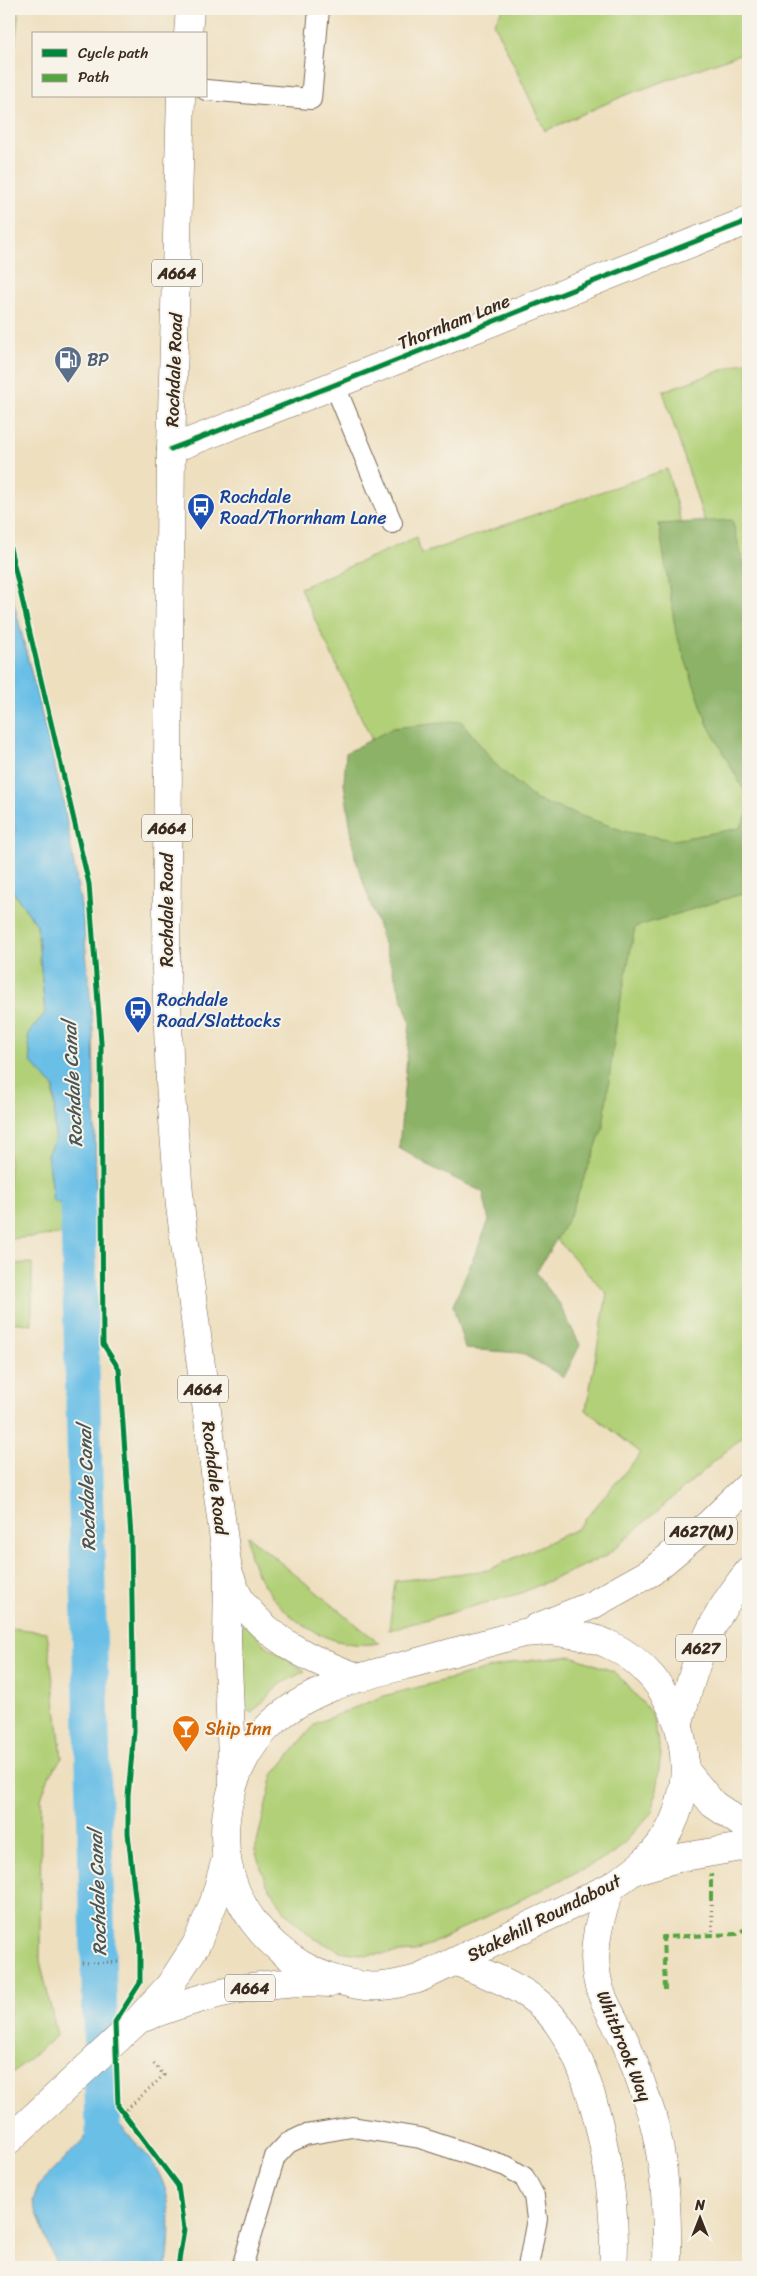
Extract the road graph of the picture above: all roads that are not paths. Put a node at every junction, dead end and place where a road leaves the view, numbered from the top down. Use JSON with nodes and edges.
{"nodes":[{"id":1,"x":190,"y":9,"type":"edge"},
{"id":2,"x":319,"y":9,"type":"edge"},
{"id":3,"x":188,"y":32,"type":"edge"},
{"id":4,"x":208,"y":90,"type":"edge"},
{"id":5,"x":181,"y":98,"type":"edge"},
{"id":6,"x":748,"y":221,"type":"edge"},
{"id":7,"x":335,"y":386,"type":"junction"},
{"id":8,"x":171,"y":449,"type":"junction"},
{"id":9,"x":392,"y":523,"type":"dead end"},
{"id":10,"x":748,"y":1486,"type":"edge"},
{"id":11,"x":228,"y":1571,"type":"junction"},
{"id":12,"x":744,"y":1577,"type":"edge"},
{"id":13,"x":524,"y":1633,"type":"junction"},
{"id":14,"x":360,"y":1678,"type":"junction"},
{"id":15,"x":679,"y":1723,"type":"junction"},
{"id":16,"x":686,"y":1770,"type":"junction"},
{"id":17,"x":233,"y":1782,"type":"junction"},
{"id":18,"x":748,"y":1828,"type":"edge"},
{"id":19,"x":748,"y":1846,"type":"edge"},
{"id":20,"x":226,"y":1856,"type":"junction"},
{"id":21,"x":638,"y":1869,"type":"junction"},
{"id":22,"x":612,"y":1886,"type":"junction"},
{"id":23,"x":457,"y":1962,"type":"junction"},
{"id":24,"x":367,"y":1986,"type":"junction"},
{"id":25,"x":138,"y":2020,"type":"junction"},
{"id":26,"x":9,"y":2140,"type":"edge"},
{"id":27,"x":242,"y":2267,"type":"edge"},
{"id":28,"x":528,"y":2267,"type":"edge"},
{"id":29,"x":613,"y":2267,"type":"edge"},
{"id":30,"x":667,"y":2267,"type":"edge"}],
"edges":[{"from":1,"to":3,"type":"main road"},
{"from":2,"to":4,"type":"lane"},
{"from":5,"to":8,"type":"main road","name":"Rochdale Road","number":"A664"},
{"from":6,"to":7,"type":"main road","name":"Thornham Lane"},
{"from":7,"to":8,"type":"main road","name":"Thornham Lane"},
{"from":7,"to":9,"type":"lane"},
{"from":8,"to":11,"type":"main road","name":"Rochdale Road","number":"A664"},
{"from":10,"to":13,"type":"main road","number":"A627(M)"},
{"from":11,"to":14,"type":"main road","name":"Rochdale Road","number":"A664"},
{"from":11,"to":17,"type":"main road","name":"Rochdale Road","number":"A664"},
{"from":12,"to":15,"type":"main road","number":"A627"},
{"from":13,"to":14,"type":"main road","name":"Stakehill Roundabout"},
{"from":13,"to":15,"type":"main road","name":"Stakehill Roundabout"},
{"from":14,"to":17,"type":"main road","name":"Stakehill Roundabout"},
{"from":15,"to":16,"type":"main road","name":"Stakehill Roundabout"},
{"from":16,"to":18,"type":"main road"},
{"from":16,"to":21,"type":"main road","name":"Stakehill Roundabout"},
{"from":17,"to":20,"type":"main road","name":"Stakehill Roundabout"},
{"from":19,"to":21,"type":"main road"},
{"from":20,"to":24,"type":"main road","name":"Stakehill Roundabout"},
{"from":20,"to":25,"type":"main road","number":"A664"},
{"from":21,"to":22,"type":"main road","name":"Stakehill Roundabout"},
{"from":22,"to":23,"type":"main road","name":"Stakehill Roundabout"},
{"from":22,"to":30,"type":"main road","name":"Whitbrook Way"},
{"from":23,"to":24,"type":"main road","name":"Stakehill Roundabout"},
{"from":23,"to":29,"type":"main road"},
{"from":24,"to":25,"type":"main road","number":"A664"},
{"from":25,"to":26,"type":"main road","number":"A664"},
{"from":27,"to":28,"type":"lane"}]}
